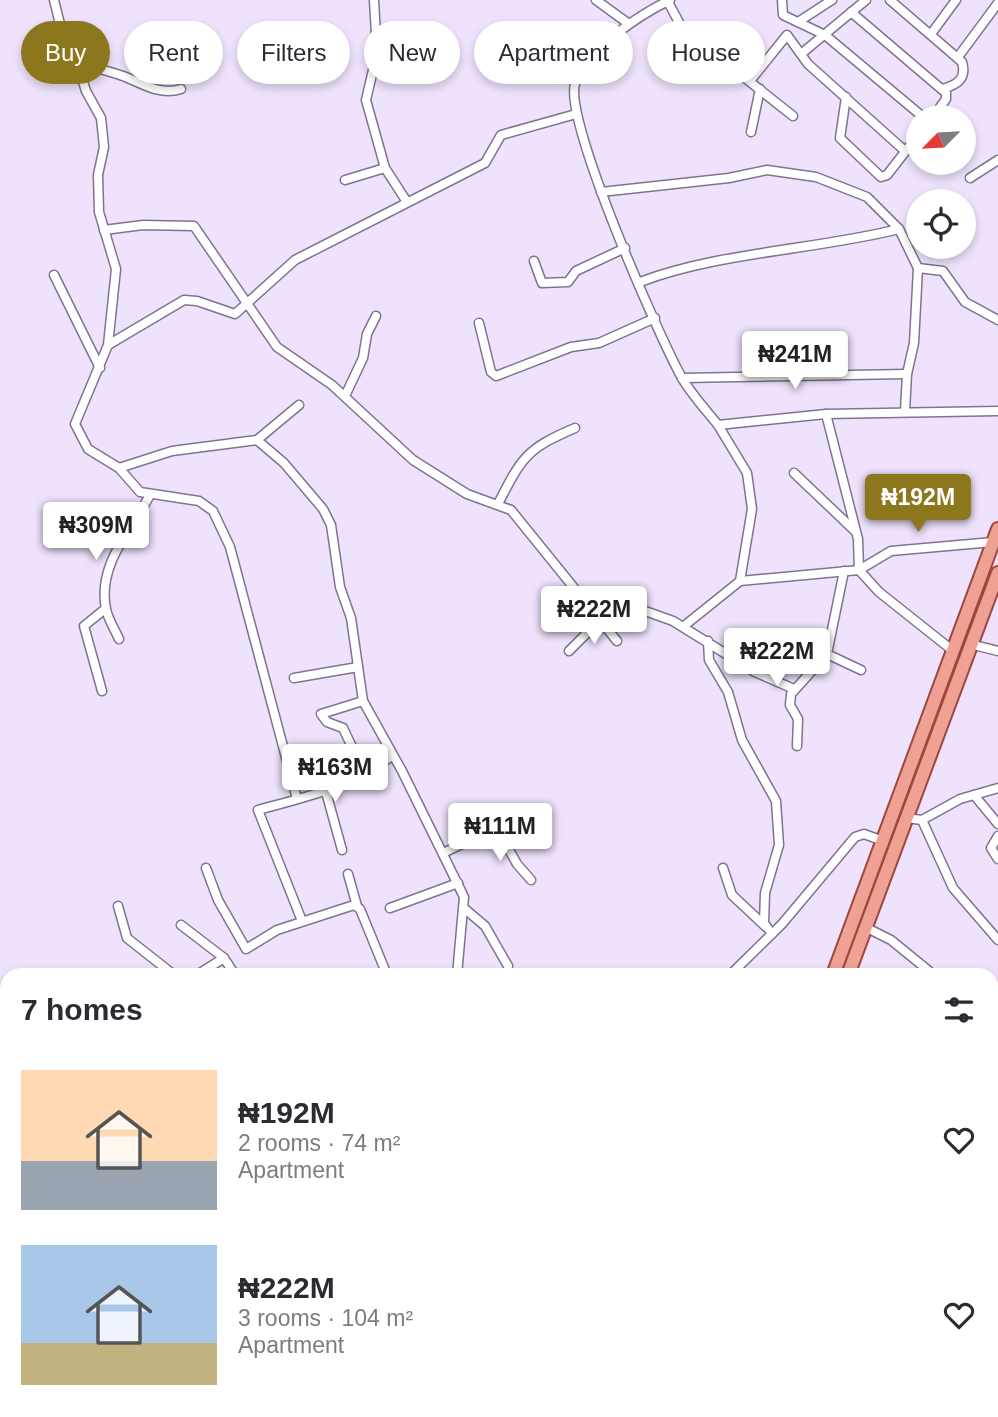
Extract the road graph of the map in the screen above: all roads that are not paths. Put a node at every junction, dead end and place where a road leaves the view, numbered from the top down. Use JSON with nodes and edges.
{"nodes":[{"id":1,"x":54,"y":0,"type":"edge"},
{"id":2,"x":374,"y":0,"type":"edge"},
{"id":3,"x":596,"y":0,"type":"edge"},
{"id":4,"x":668,"y":0,"type":"edge"},
{"id":5,"x":782,"y":0,"type":"edge"},
{"id":6,"x":832,"y":0,"type":"edge"},
{"id":7,"x":866,"y":0,"type":"edge"},
{"id":8,"x":890,"y":0,"type":"edge"},
{"id":9,"x":956,"y":0,"type":"edge"},
{"id":10,"x":998,"y":3,"type":"edge"},
{"id":11,"x":851,"y":12,"type":"junction"},
{"id":12,"x":59,"y":21,"type":"edge"},
{"id":13,"x":625,"y":21,"type":"edge"},
{"id":14,"x":677,"y":21,"type":"edge"},
{"id":15,"x":633,"y":22,"type":"edge"},
{"id":16,"x":798,"y":22,"type":"junction"},
{"id":17,"x":931,"y":34,"type":"junction"},
{"id":18,"x":825,"y":35,"type":"junction"},
{"id":19,"x":802,"y":54,"type":"junction"},
{"id":20,"x":958,"y":57,"type":"junction"},
{"id":21,"x":765,"y":61,"type":"edge"},
{"id":22,"x":110,"y":73,"type":"edge"},
{"id":23,"x":84,"y":84,"type":"edge"},
{"id":24,"x":576,"y":84,"type":"edge"},
{"id":25,"x":754,"y":84,"type":"edge"},
{"id":26,"x":181,"y":89,"type":"dead end"},
{"id":27,"x":760,"y":89,"type":"junction"},
{"id":28,"x":942,"y":89,"type":"junction"},
{"id":29,"x":846,"y":97,"type":"junction"},
{"id":30,"x":909,"y":105,"type":"edge"},
{"id":31,"x":941,"y":105,"type":"edge"},
{"id":32,"x":576,"y":114,"type":"junction"},
{"id":33,"x":793,"y":116,"type":"dead end"},
{"id":34,"x":751,"y":132,"type":"dead end"},
{"id":35,"x":905,"y":151,"type":"joint"},
{"id":36,"x":998,"y":160,"type":"edge"},
{"id":37,"x":385,"y":168,"type":"junction"},
{"id":38,"x":970,"y":178,"type":"dead end"},
{"id":39,"x":345,"y":180,"type":"dead end"},
{"id":40,"x":601,"y":192,"type":"junction"},
{"id":41,"x":407,"y":202,"type":"junction"},
{"id":42,"x":900,"y":229,"type":"junction"},
{"id":43,"x":104,"y":230,"type":"junction"},
{"id":44,"x":625,"y":248,"type":"junction"},
{"id":45,"x":534,"y":261,"type":"dead end"},
{"id":46,"x":918,"y":268,"type":"junction"},
{"id":47,"x":54,"y":275,"type":"dead end"},
{"id":48,"x":639,"y":282,"type":"junction"},
{"id":49,"x":246,"y":303,"type":"junction"},
{"id":50,"x":376,"y":316,"type":"dead end"},
{"id":51,"x":655,"y":318,"type":"junction"},
{"id":52,"x":998,"y":320,"type":"edge"},
{"id":53,"x":479,"y":323,"type":"dead end"},
{"id":54,"x":108,"y":345,"type":"junction"},
{"id":55,"x":100,"y":368,"type":"junction"},
{"id":56,"x":907,"y":374,"type":"junction"},
{"id":57,"x":682,"y":378,"type":"junction"},
{"id":58,"x":345,"y":396,"type":"junction"},
{"id":59,"x":299,"y":405,"type":"dead end"},
{"id":60,"x":905,"y":411,"type":"junction"},
{"id":61,"x":998,"y":411,"type":"edge"},
{"id":62,"x":826,"y":414,"type":"junction"},
{"id":63,"x":718,"y":425,"type":"junction"},
{"id":64,"x":575,"y":428,"type":"dead end"},
{"id":65,"x":257,"y":440,"type":"junction"},
{"id":66,"x":118,"y":468,"type":"junction"},
{"id":67,"x":794,"y":473,"type":"dead end"},
{"id":68,"x":150,"y":495,"type":"junction"},
{"id":69,"x":498,"y":504,"type":"junction"},
{"id":70,"x":998,"y":529,"type":"edge"},
{"id":71,"x":856,"y":532,"type":"junction"},
{"id":72,"x":993,"y":542,"type":"junction"},
{"id":73,"x":859,"y":570,"type":"junction"},
{"id":74,"x":844,"y":571,"type":"junction"},
{"id":75,"x":998,"y":573,"type":"edge"},
{"id":76,"x":740,"y":581,"type":"junction"},
{"id":77,"x":584,"y":600,"type":"junction"},
{"id":78,"x":105,"y":609,"type":"junction"},
{"id":79,"x":600,"y":620,"type":"junction"},
{"id":80,"x":684,"y":626,"type":"junction"},
{"id":81,"x":119,"y":639,"type":"dead end"},
{"id":82,"x":617,"y":641,"type":"dead end"},
{"id":83,"x":708,"y":641,"type":"junction"},
{"id":84,"x":970,"y":644,"type":"junction"},
{"id":85,"x":952,"y":650,"type":"junction"},
{"id":86,"x":569,"y":651,"type":"dead end"},
{"id":87,"x":998,"y":651,"type":"edge"},
{"id":88,"x":827,"y":654,"type":"junction"},
{"id":89,"x":358,"y":667,"type":"junction"},
{"id":90,"x":861,"y":670,"type":"dead end"},
{"id":91,"x":294,"y":678,"type":"dead end"},
{"id":92,"x":794,"y":689,"type":"junction"},
{"id":93,"x":102,"y":691,"type":"dead end"},
{"id":94,"x":363,"y":701,"type":"junction"},
{"id":95,"x":797,"y":746,"type":"dead end"},
{"id":96,"x":352,"y":747,"type":"dead end"},
{"id":97,"x":392,"y":756,"type":"junction"},
{"id":98,"x":998,"y":788,"type":"edge"},
{"id":99,"x":326,"y":792,"type":"junction"},
{"id":100,"x":974,"y":796,"type":"junction"},
{"id":101,"x":297,"y":799,"type":"junction"},
{"id":102,"x":906,"y":818,"type":"junction"},
{"id":103,"x":922,"y":820,"type":"junction"},
{"id":104,"x":998,"y":824,"type":"edge"},
{"id":105,"x":998,"y":836,"type":"edge"},
{"id":106,"x":883,"y":841,"type":"junction"},
{"id":107,"x":342,"y":850,"type":"dead end"},
{"id":108,"x":443,"y":853,"type":"junction"},
{"id":109,"x":998,"y":859,"type":"edge"},
{"id":110,"x":206,"y":868,"type":"dead end"},
{"id":111,"x":723,"y":868,"type":"dead end"},
{"id":112,"x":348,"y":874,"type":"dead end"},
{"id":113,"x":531,"y":880,"type":"dead end"},
{"id":114,"x":458,"y":883,"type":"junction"},
{"id":115,"x":118,"y":906,"type":"dead end"},
{"id":116,"x":357,"y":906,"type":"junction"},
{"id":117,"x":390,"y":908,"type":"dead end"},
{"id":118,"x":465,"y":909,"type":"junction"},
{"id":119,"x":302,"y":921,"type":"junction"},
{"id":120,"x":181,"y":925,"type":"dead end"},
{"id":121,"x":765,"y":926,"type":"junction"},
{"id":122,"x":867,"y":928,"type":"junction"},
{"id":123,"x":772,"y":934,"type":"junction"},
{"id":124,"x":998,"y":940,"type":"edge"},
{"id":125,"x":841,"y":953,"type":"junction"},
{"id":126,"x":224,"y":958,"type":"junction"},
{"id":127,"x":854,"y":959,"type":"junction"},
{"id":128,"x":508,"y":966,"type":"dead end"},
{"id":129,"x":165,"y":968,"type":"edge"},
{"id":130,"x":208,"y":968,"type":"edge"},
{"id":131,"x":230,"y":968,"type":"edge"},
{"id":132,"x":384,"y":968,"type":"edge"},
{"id":133,"x":458,"y":968,"type":"edge"},
{"id":134,"x":737,"y":968,"type":"edge"},
{"id":135,"x":836,"y":968,"type":"edge"},
{"id":136,"x":851,"y":968,"type":"edge"},
{"id":137,"x":925,"y":968,"type":"edge"}],
"edges":[{"from":1,"to":12,"type":"street"},
{"from":2,"to":37,"type":"street"},
{"from":3,"to":13,"type":"street"},
{"from":4,"to":14,"type":"street"},
{"from":4,"to":15,"type":"street"},
{"from":5,"to":16,"type":"street"},
{"from":6,"to":16,"type":"street"},
{"from":7,"to":11,"type":"street"},
{"from":8,"to":17,"type":"street"},
{"from":9,"to":17,"type":"street"},
{"from":10,"to":20,"type":"street"},
{"from":11,"to":18,"type":"street"},
{"from":11,"to":28,"type":"street"},
{"from":16,"to":18,"type":"street"},
{"from":17,"to":20,"type":"street"},
{"from":18,"to":19,"type":"street"},
{"from":18,"to":30,"type":"street"},
{"from":19,"to":21,"type":"street"},
{"from":19,"to":29,"type":"street"},
{"from":20,"to":28,"type":"street"},
{"from":22,"to":26,"type":"street"},
{"from":23,"to":43,"type":"street"},
{"from":24,"to":32,"type":"street"},
{"from":25,"to":27,"type":"street"},
{"from":27,"to":33,"type":"street"},
{"from":27,"to":34,"type":"street"},
{"from":28,"to":31,"type":"street"},
{"from":29,"to":35,"type":"street"},
{"from":29,"to":35,"type":"street"},
{"from":32,"to":40,"type":"street"},
{"from":32,"to":41,"type":"street"},
{"from":36,"to":38,"type":"street"},
{"from":37,"to":39,"type":"street"},
{"from":37,"to":41,"type":"street"},
{"from":40,"to":42,"type":"street"},
{"from":40,"to":44,"type":"street"},
{"from":41,"to":49,"type":"street"},
{"from":42,"to":46,"type":"street"},
{"from":42,"to":48,"type":"street"},
{"from":43,"to":49,"type":"street"},
{"from":43,"to":54,"type":"street"},
{"from":44,"to":45,"type":"street"},
{"from":44,"to":48,"type":"street"},
{"from":46,"to":52,"type":"street"},
{"from":46,"to":56,"type":"street"},
{"from":47,"to":55,"type":"street"},
{"from":48,"to":51,"type":"street"},
{"from":49,"to":54,"type":"street"},
{"from":49,"to":58,"type":"street"},
{"from":50,"to":58,"type":"street"},
{"from":51,"to":53,"type":"street"},
{"from":51,"to":57,"type":"street"},
{"from":54,"to":55,"type":"street"},
{"from":55,"to":66,"type":"street"},
{"from":56,"to":57,"type":"street"},
{"from":56,"to":60,"type":"street"},
{"from":57,"to":63,"type":"street"},
{"from":58,"to":69,"type":"street"},
{"from":59,"to":65,"type":"street"},
{"from":60,"to":61,"type":"street"},
{"from":60,"to":62,"type":"street"},
{"from":62,"to":63,"type":"street"},
{"from":62,"to":71,"type":"street"},
{"from":63,"to":76,"type":"street"},
{"from":64,"to":69,"type":"street"},
{"from":65,"to":66,"type":"street"},
{"from":65,"to":89,"type":"street"},
{"from":66,"to":68,"type":"street"},
{"from":67,"to":71,"type":"street"},
{"from":68,"to":78,"type":"street"},
{"from":68,"to":101,"type":"street"},
{"from":69,"to":77,"type":"street"},
{"from":70,"to":72,"type":"main road"},
{"from":71,"to":73,"type":"street"},
{"from":72,"to":73,"type":"street"},
{"from":72,"to":85,"type":"main road"},
{"from":73,"to":74,"type":"street"},
{"from":73,"to":85,"type":"street"},
{"from":74,"to":76,"type":"street"},
{"from":74,"to":88,"type":"street"},
{"from":75,"to":84,"type":"main road"},
{"from":76,"to":80,"type":"street"},
{"from":77,"to":79,"type":"street"},
{"from":77,"to":80,"type":"street"},
{"from":78,"to":81,"type":"street"},
{"from":78,"to":93,"type":"street"},
{"from":79,"to":82,"type":"street"},
{"from":79,"to":86,"type":"street"},
{"from":80,"to":83,"type":"street"},
{"from":83,"to":92,"type":"street"},
{"from":83,"to":121,"type":"street"},
{"from":84,"to":87,"type":"street"},
{"from":84,"to":102,"type":"main road"},
{"from":85,"to":106,"type":"main road"},
{"from":88,"to":90,"type":"street"},
{"from":88,"to":92,"type":"street"},
{"from":89,"to":91,"type":"street"},
{"from":89,"to":94,"type":"street"},
{"from":92,"to":95,"type":"street"},
{"from":94,"to":96,"type":"street"},
{"from":94,"to":97,"type":"street"},
{"from":97,"to":99,"type":"street"},
{"from":97,"to":108,"type":"street"},
{"from":98,"to":100,"type":"street"},
{"from":99,"to":101,"type":"street"},
{"from":99,"to":107,"type":"street"},
{"from":100,"to":103,"type":"street"},
{"from":100,"to":104,"type":"street"},
{"from":101,"to":119,"type":"street"},
{"from":102,"to":103,"type":"street"},
{"from":102,"to":122,"type":"main road"},
{"from":103,"to":124,"type":"street"},
{"from":105,"to":109,"type":"street"},
{"from":106,"to":123,"type":"street"},
{"from":106,"to":125,"type":"main road"},
{"from":108,"to":113,"type":"street"},
{"from":108,"to":114,"type":"street"},
{"from":110,"to":119,"type":"street"},
{"from":111,"to":121,"type":"street"},
{"from":112,"to":116,"type":"street"},
{"from":114,"to":117,"type":"street"},
{"from":114,"to":118,"type":"street"},
{"from":115,"to":129,"type":"street"},
{"from":116,"to":119,"type":"street"},
{"from":116,"to":132,"type":"street"},
{"from":118,"to":128,"type":"street"},
{"from":118,"to":133,"type":"street"},
{"from":120,"to":126,"type":"street"},
{"from":121,"to":123,"type":"street"},
{"from":122,"to":127,"type":"main road"},
{"from":122,"to":137,"type":"street"},
{"from":123,"to":134,"type":"street"},
{"from":125,"to":127,"type":"main road"},
{"from":125,"to":135,"type":"main road"},
{"from":126,"to":130,"type":"street"},
{"from":126,"to":131,"type":"street"},
{"from":127,"to":136,"type":"main road"}]}
